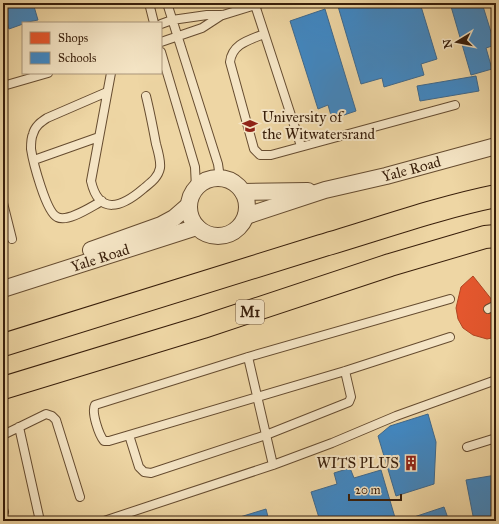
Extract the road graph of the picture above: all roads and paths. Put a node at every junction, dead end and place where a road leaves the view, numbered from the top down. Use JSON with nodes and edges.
{"nodes":[{"id":1,"x":149,"y":3,"type":"edge"},
{"id":2,"x":167,"y":3,"type":"edge"},
{"id":3,"x":258,"y":4,"type":"edge"},
{"id":4,"x":223,"y":15,"type":"junction"},
{"id":5,"x":172,"y":20,"type":"junction"},
{"id":6,"x":154,"y":22,"type":"edge"},
{"id":7,"x":162,"y":24,"type":"edge"},
{"id":8,"x":264,"y":34,"type":"junction"},
{"id":9,"x":177,"y":37,"type":"junction"},
{"id":10,"x":162,"y":42,"type":"edge"},
{"id":11,"x":162,"y":55,"type":"edge"},
{"id":12,"x":45,"y":74,"type":"edge"},
{"id":13,"x":111,"y":74,"type":"edge"},
{"id":14,"x":3,"y":86,"type":"edge"},
{"id":15,"x":107,"y":92,"type":"junction"},
{"id":16,"x":146,"y":96,"type":"dead end"},
{"id":17,"x":455,"y":105,"type":"dead end"},
{"id":18,"x":99,"y":137,"type":"junction"},
{"id":19,"x":301,"y":146,"type":"junction"},
{"id":20,"x":496,"y":146,"type":"edge"},
{"id":21,"x":34,"y":160,"type":"junction"},
{"id":22,"x":220,"y":178,"type":"junction"},
{"id":23,"x":196,"y":188,"type":"junction"},
{"id":24,"x":325,"y":190,"type":"junction"},
{"id":25,"x":243,"y":192,"type":"junction"},
{"id":26,"x":496,"y":196,"type":"edge"},
{"id":27,"x":102,"y":201,"type":"junction"},
{"id":28,"x":3,"y":203,"type":"edge"},
{"id":29,"x":189,"y":205,"type":"junction"},
{"id":30,"x":246,"y":216,"type":"junction"},
{"id":31,"x":197,"y":227,"type":"junction"},
{"id":32,"x":496,"y":236,"type":"edge"},
{"id":33,"x":12,"y":239,"type":"dead end"},
{"id":34,"x":3,"y":278,"type":"edge"},
{"id":35,"x":3,"y":289,"type":"edge"},
{"id":36,"x":450,"y":299,"type":"dead end"},
{"id":37,"x":496,"y":305,"type":"edge"},
{"id":38,"x":488,"y":309,"type":"dead end"},
{"id":39,"x":450,"y":337,"type":"dead end"},
{"id":40,"x":3,"y":345,"type":"edge"},
{"id":41,"x":248,"y":357,"type":"junction"},
{"id":42,"x":345,"y":371,"type":"junction"},
{"id":43,"x":41,"y":376,"type":"junction"},
{"id":44,"x":496,"y":380,"type":"edge"},
{"id":45,"x":3,"y":388,"type":"edge"},
{"id":46,"x":257,"y":397,"type":"junction"},
{"id":47,"x":3,"y":402,"type":"edge"},
{"id":48,"x":19,"y":428,"type":"junction"},
{"id":49,"x":3,"y":435,"type":"edge"},
{"id":50,"x":129,"y":435,"type":"junction"},
{"id":51,"x":266,"y":435,"type":"junction"},
{"id":52,"x":496,"y":438,"type":"edge"},
{"id":53,"x":467,"y":447,"type":"dead end"},
{"id":54,"x":273,"y":465,"type":"junction"},
{"id":55,"x":80,"y":497,"type":"dead end"},
{"id":56,"x":40,"y":521,"type":"edge"},
{"id":57,"x":104,"y":521,"type":"edge"}],
"edges":[{"from":1,"to":6,"type":"lane"},
{"from":2,"to":5,"type":"lane"},
{"from":3,"to":4,"type":"lane"},
{"from":3,"to":8,"type":"lane"},
{"from":4,"to":5,"type":"lane"},
{"from":4,"to":9,"type":"lane"},
{"from":5,"to":7,"type":"lane"},
{"from":5,"to":9,"type":"lane"},
{"from":8,"to":19,"type":"lane"},
{"from":8,"to":19,"type":"lane"},
{"from":9,"to":10,"type":"lane"},
{"from":9,"to":22,"type":"lane"},
{"from":11,"to":23,"type":"lane"},
{"from":12,"to":14,"type":"lane"},
{"from":13,"to":15,"type":"lane"},
{"from":15,"to":18,"type":"lane"},
{"from":15,"to":21,"type":"lane"},
{"from":16,"to":27,"type":"lane"},
{"from":17,"to":19,"type":"lane"},
{"from":18,"to":21,"type":"lane"},
{"from":18,"to":27,"type":"lane"},
{"from":20,"to":24,"type":"street","name":"Yale Road"},
{"from":21,"to":27,"type":"lane"},
{"from":22,"to":23,"type":"street"},
{"from":22,"to":25,"type":"street"},
{"from":23,"to":29,"type":"street"},
{"from":24,"to":25,"type":"street","name":"Yale Road"},
{"from":24,"to":30,"type":"street","name":"Yale Road"},
{"from":25,"to":30,"type":"street"},
{"from":26,"to":40,"type":"highway"},
{"from":28,"to":33,"type":"lane"},
{"from":29,"to":31,"type":"street"},
{"from":29,"to":34,"type":"street","name":"Yale Road"},
{"from":30,"to":31,"type":"street"},
{"from":31,"to":35,"type":"street","name":"Yale Road"},
{"from":32,"to":43,"type":"highway","number":"M1"},
{"from":36,"to":41,"type":"lane"},
{"from":37,"to":38,"type":"lane"},
{"from":39,"to":42,"type":"lane"},
{"from":41,"to":46,"type":"lane"},
{"from":41,"to":50,"type":"lane"},
{"from":42,"to":46,"type":"lane"},
{"from":42,"to":51,"type":"lane"},
{"from":43,"to":45,"type":"highway","number":"M1"},
{"from":43,"to":47,"type":"highway"},
{"from":44,"to":54,"type":"lane"},
{"from":46,"to":50,"type":"lane"},
{"from":46,"to":51,"type":"lane"},
{"from":48,"to":49,"type":"lane"},
{"from":48,"to":55,"type":"lane"},
{"from":48,"to":56,"type":"lane"},
{"from":50,"to":51,"type":"lane"},
{"from":51,"to":54,"type":"lane"},
{"from":52,"to":53,"type":"lane"},
{"from":54,"to":57,"type":"lane"}]}
